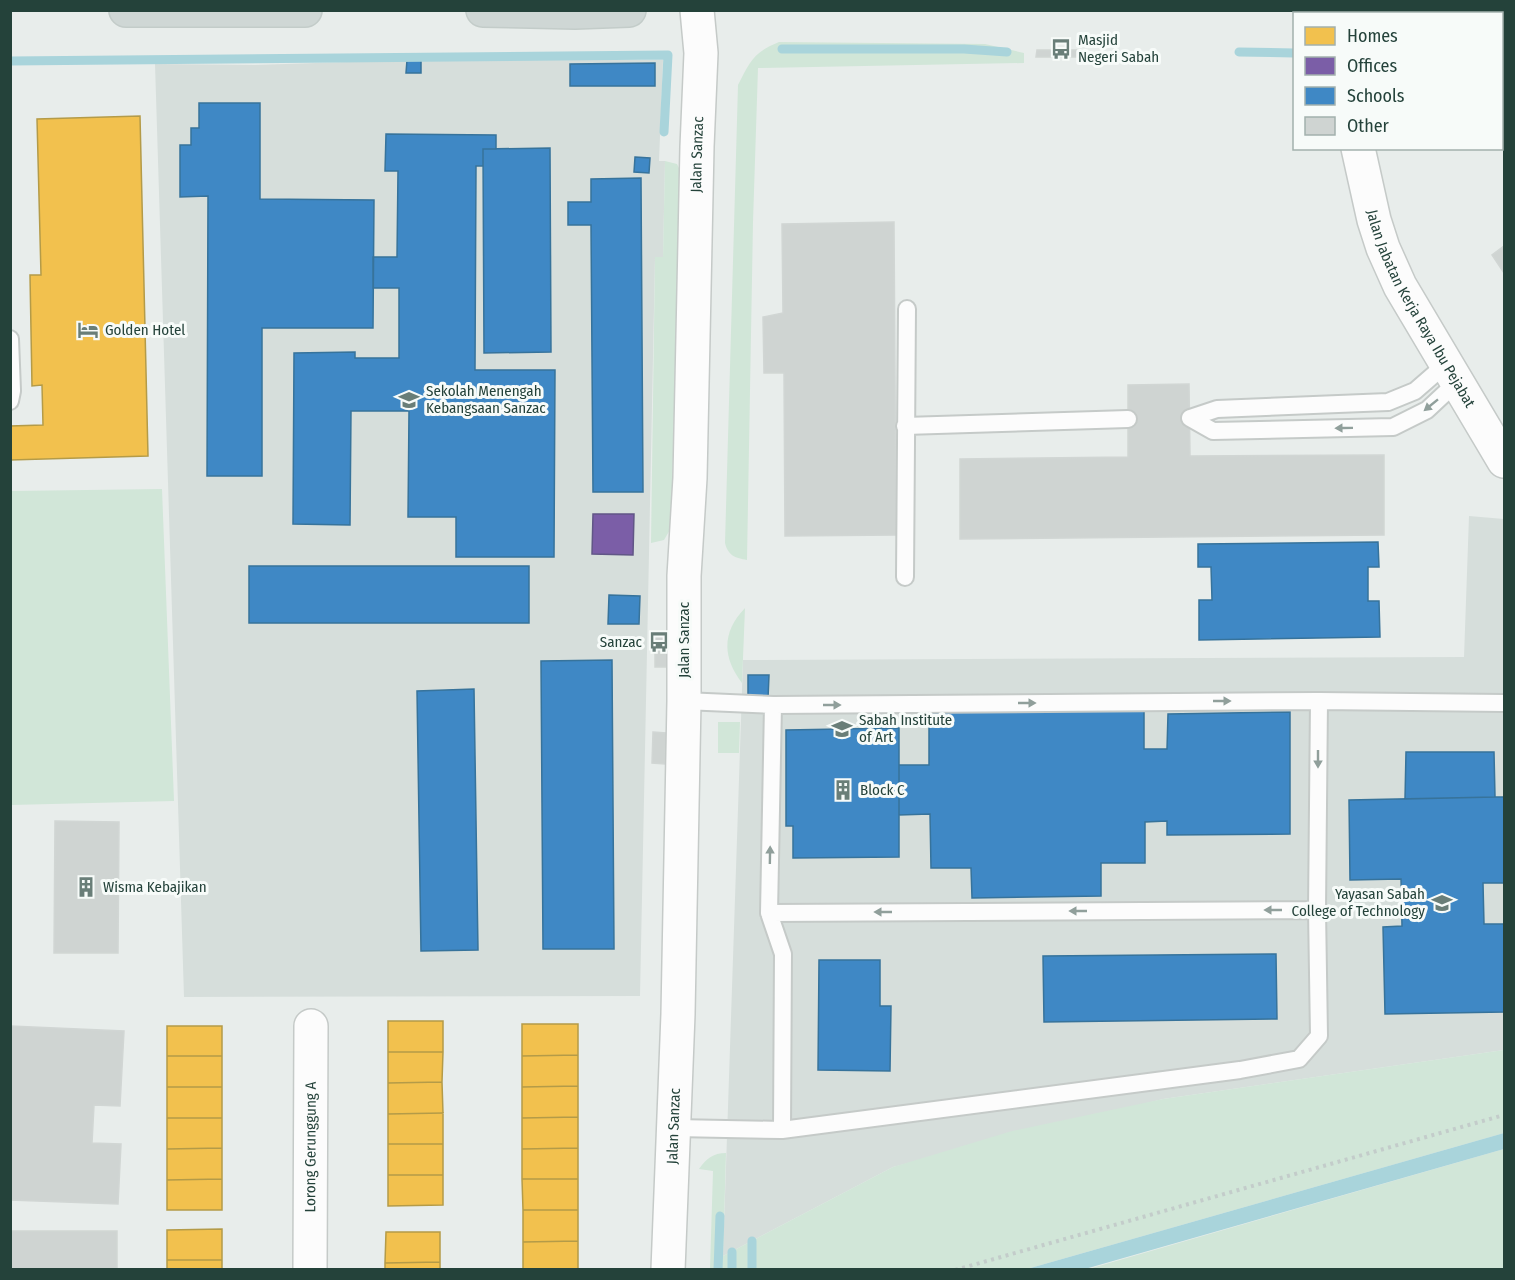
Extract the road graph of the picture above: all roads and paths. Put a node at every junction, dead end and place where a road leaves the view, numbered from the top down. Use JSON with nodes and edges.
{"nodes":[{"id":1,"x":126,"y":10,"type":"edge"},
{"id":2,"x":305,"y":10,"type":"edge"},
{"id":3,"x":483,"y":10,"type":"edge"},
{"id":4,"x":629,"y":10,"type":"edge"},
{"id":5,"x":697,"y":10,"type":"edge"},
{"id":6,"x":139,"y":11,"type":"edge"},
{"id":7,"x":576,"y":11,"type":"edge"},
{"id":8,"x":1358,"y":150,"type":"edge"},
{"id":9,"x":907,"y":309,"type":"dead end"},
{"id":10,"x":10,"y":339,"type":"edge"},
{"id":11,"x":1452,"y":373,"type":"junction"},
{"id":12,"x":10,"y":401,"type":"edge"},
{"id":13,"x":1128,"y":419,"type":"dead end"},
{"id":14,"x":905,"y":426,"type":"junction"},
{"id":15,"x":1504,"y":460,"type":"edge"},
{"id":16,"x":905,"y":577,"type":"dead end"},
{"id":17,"x":684,"y":701,"type":"junction"},
{"id":18,"x":1319,"y":701,"type":"junction"},
{"id":19,"x":1504,"y":703,"type":"edge"},
{"id":20,"x":774,"y":705,"type":"junction"},
{"id":21,"x":1317,"y":910,"type":"junction"},
{"id":22,"x":769,"y":913,"type":"junction"},
{"id":23,"x":311,"y":1026,"type":"dead end"},
{"id":24,"x":1504,"y":1115,"type":"edge"},
{"id":25,"x":675,"y":1128,"type":"junction"},
{"id":26,"x":782,"y":1130,"type":"junction"},
{"id":27,"x":310,"y":1269,"type":"edge"},
{"id":28,"x":668,"y":1269,"type":"edge"},
{"id":29,"x":955,"y":1269,"type":"edge"}],
"edges":[{"from":1,"to":6,"type":"main road"},
{"from":2,"to":6,"type":"main road"},
{"from":3,"to":7,"type":"main road"},
{"from":4,"to":7,"type":"main road"},
{"from":5,"to":17,"type":"street","name":"Jalan Sanzac"},
{"from":8,"to":11,"type":"street","name":"Jalan Jabatan Kerja Raya Ibu Pejabat"},
{"from":9,"to":14,"type":"lane"},
{"from":10,"to":12,"type":"lane"},
{"from":11,"to":11,"type":"lane","one_way":true},
{"from":11,"to":15,"type":"street","name":"Jalan Jabatan Kerja Raya Ibu Pejabat"},
{"from":13,"to":14,"type":"lane"},
{"from":14,"to":16,"type":"lane"},
{"from":17,"to":20,"type":"lane"},
{"from":17,"to":25,"type":"street","name":"Jalan Sanzac"},
{"from":18,"to":19,"type":"lane"},
{"from":20,"to":18,"type":"lane","one_way":true},
{"from":18,"to":21,"type":"lane","one_way":true},
{"from":22,"to":20,"type":"lane","one_way":true},
{"from":21,"to":22,"type":"lane","one_way":true},
{"from":21,"to":26,"type":"lane"},
{"from":22,"to":26,"type":"lane"},
{"from":23,"to":27,"type":"street","name":"Lorong Gerunggung A"},
{"from":24,"to":29,"type":"path"},
{"from":25,"to":26,"type":"lane"},
{"from":25,"to":28,"type":"street","name":"Jalan Sanzac"}]}
